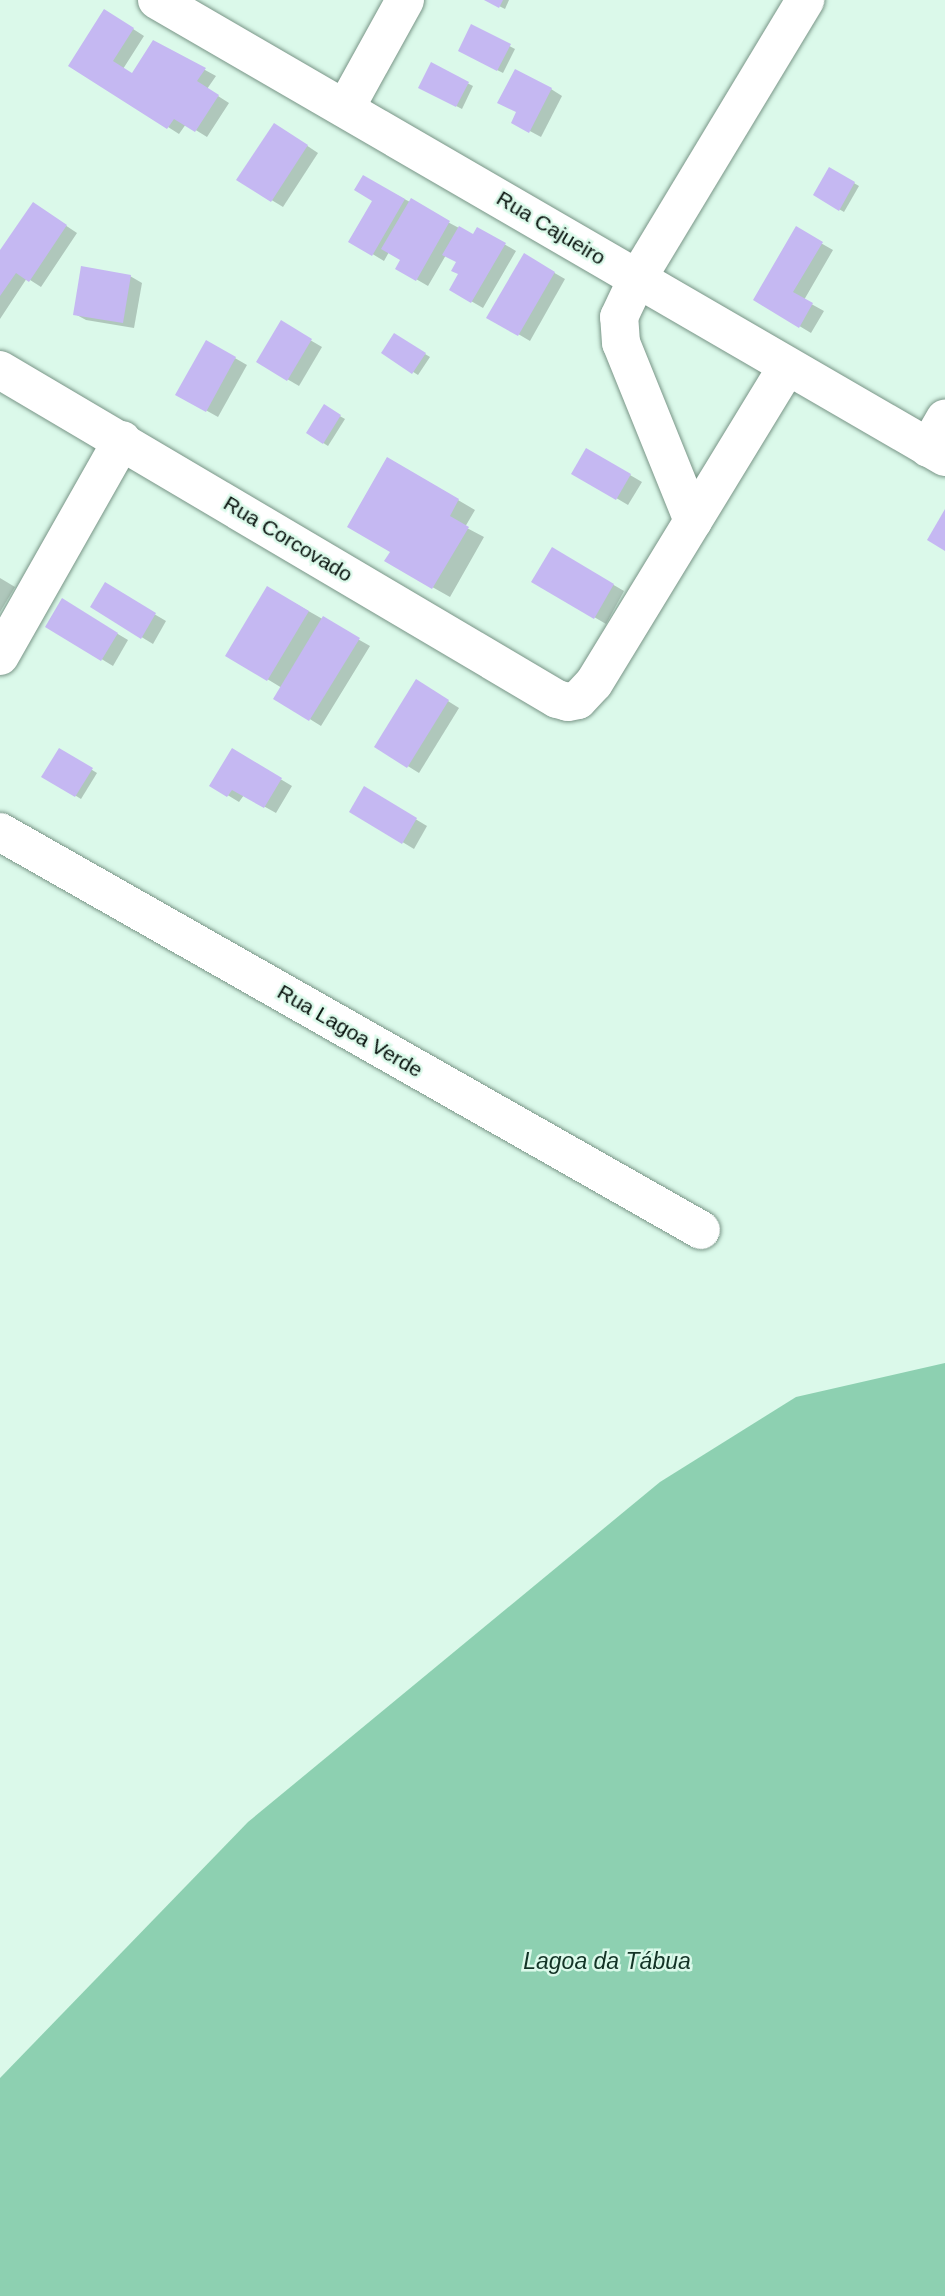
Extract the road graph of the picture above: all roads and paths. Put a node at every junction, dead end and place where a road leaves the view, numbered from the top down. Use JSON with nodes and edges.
{"nodes":[{"id":1,"x":157,"y":0,"type":"edge"},
{"id":2,"x":405,"y":0,"type":"edge"},
{"id":3,"x":805,"y":0,"type":"edge"},
{"id":4,"x":346,"y":107,"type":"junction"},
{"id":5,"x":637,"y":279,"type":"junction"},
{"id":6,"x":787,"y":367,"type":"junction"},
{"id":7,"x":0,"y":370,"type":"edge"},
{"id":8,"x":122,"y":440,"type":"junction"},
{"id":9,"x":939,"y":441,"type":"edge"},
{"id":10,"x":694,"y":522,"type":"junction"},
{"id":11,"x":0,"y":656,"type":"edge"},
{"id":12,"x":0,"y":832,"type":"edge"},
{"id":13,"x":701,"y":1230,"type":"dead end"}],
"edges":[{"from":1,"to":4,"type":"street","name":"Rua Cajueiro"},
{"from":2,"to":4,"type":"street"},
{"from":3,"to":5,"type":"street"},
{"from":4,"to":5,"type":"street","name":"Rua Cajueiro"},
{"from":5,"to":6,"type":"street","name":"Rua Cajueiro"},
{"from":5,"to":10,"type":"street"},
{"from":6,"to":9,"type":"street","name":"Rua Cajueiro"},
{"from":6,"to":10,"type":"street"},
{"from":7,"to":8,"type":"street","name":"Rua Corcovado"},
{"from":8,"to":10,"type":"street","name":"Rua Corcovado"},
{"from":8,"to":11,"type":"street"},
{"from":12,"to":13,"type":"street","name":"Rua Lagoa Verde"}]}
